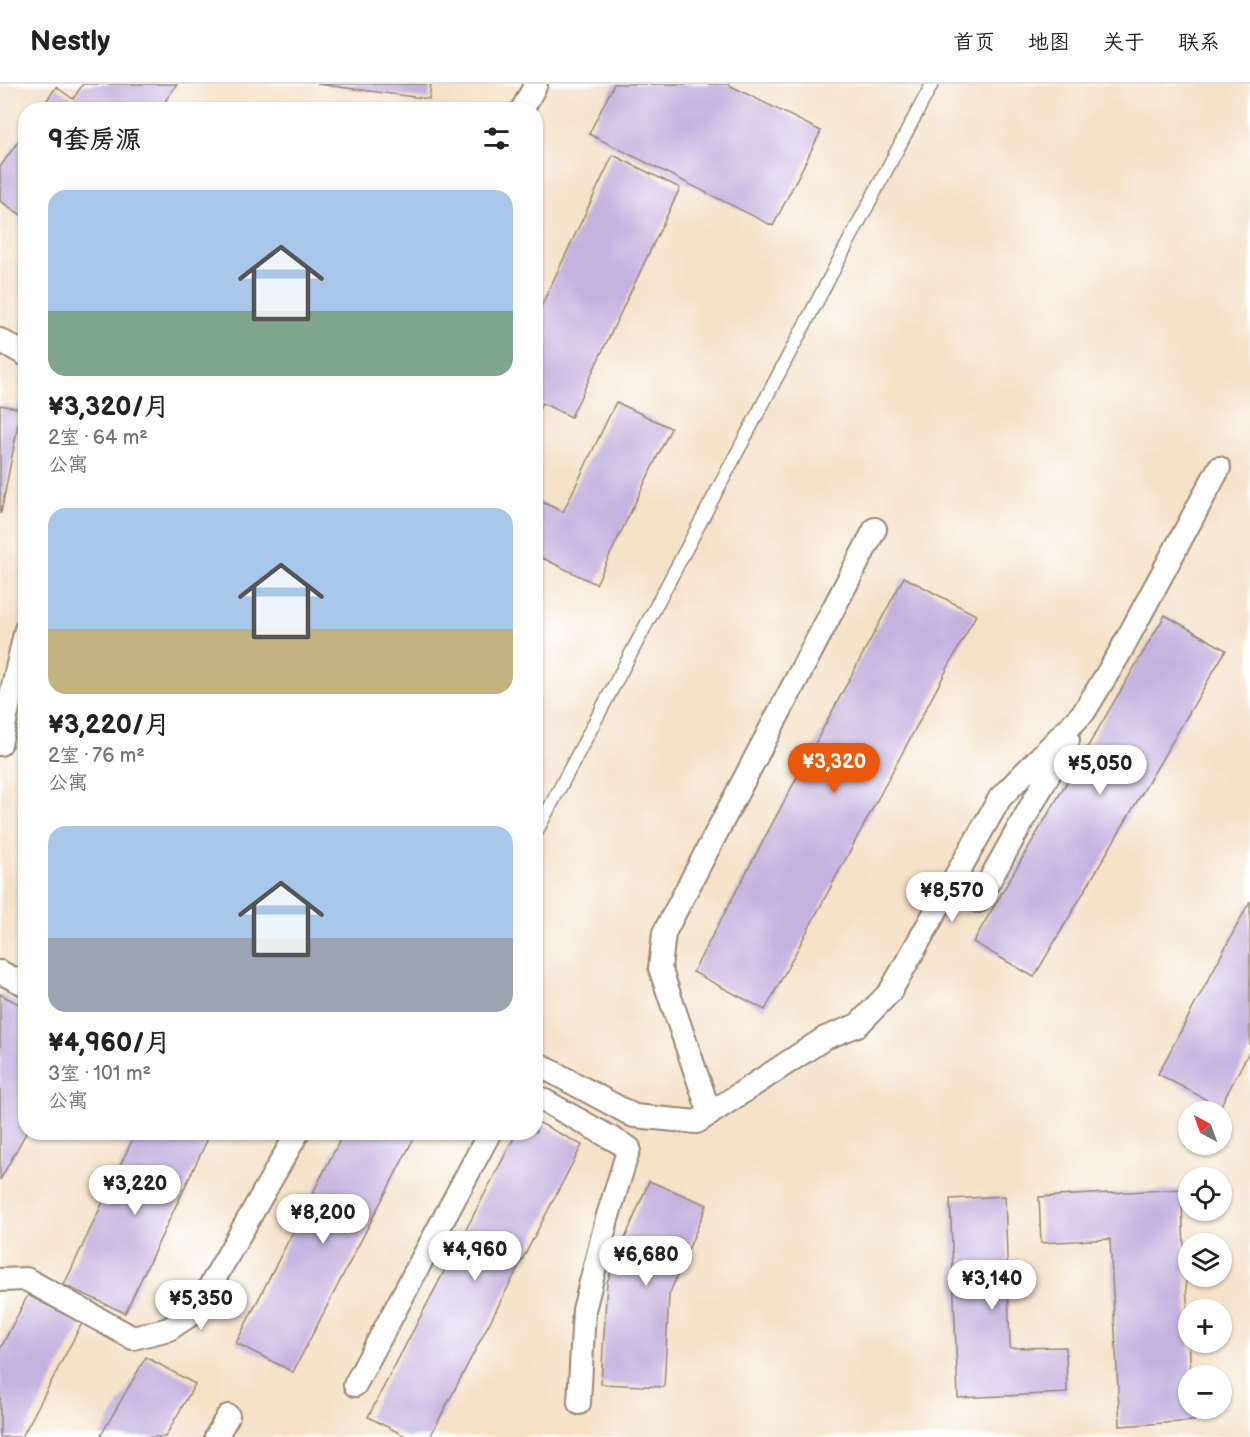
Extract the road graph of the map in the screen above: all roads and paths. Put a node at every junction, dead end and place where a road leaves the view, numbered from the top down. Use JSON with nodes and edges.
{"nodes":[{"id":1,"x":536,"y":84,"type":"edge"},
{"id":2,"x":932,"y":84,"type":"edge"},
{"id":3,"x":526,"y":102,"type":"edge"},
{"id":4,"x":0,"y":340,"type":"edge"},
{"id":5,"x":18,"y":350,"type":"edge"},
{"id":6,"x":1218,"y":468,"type":"dead end"},
{"id":7,"x":875,"y":528,"type":"dead end"},
{"id":8,"x":18,"y":664,"type":"edge"},
{"id":9,"x":1084,"y":712,"type":"junction"},
{"id":10,"x":0,"y":744,"type":"edge"},
{"id":11,"x":543,"y":819,"type":"edge"},
{"id":12,"x":978,"y":901,"type":"dead end"},
{"id":13,"x":0,"y":972,"type":"edge"},
{"id":14,"x":18,"y":981,"type":"edge"},
{"id":15,"x":543,"y":1067,"type":"edge"},
{"id":16,"x":543,"y":1100,"type":"edge"},
{"id":17,"x":711,"y":1114,"type":"junction"},
{"id":18,"x":293,"y":1140,"type":"edge"},
{"id":19,"x":486,"y":1140,"type":"edge"},
{"id":20,"x":0,"y":1280,"type":"edge"},
{"id":21,"x":355,"y":1385,"type":"dead end"},
{"id":22,"x":579,"y":1403,"type":"dead end"},
{"id":23,"x":228,"y":1416,"type":"dead end"},
{"id":24,"x":216,"y":1437,"type":"edge"}],
"edges":[{"from":1,"to":3,"type":"street"},
{"from":2,"to":11,"type":"lane"},
{"from":4,"to":5,"type":"street"},
{"from":6,"to":9,"type":"street"},
{"from":7,"to":17,"type":"street"},
{"from":8,"to":10,"type":"street"},
{"from":9,"to":12,"type":"street"},
{"from":9,"to":17,"type":"street"},
{"from":13,"to":14,"type":"street"},
{"from":15,"to":17,"type":"street"},
{"from":16,"to":22,"type":"street"},
{"from":18,"to":20,"type":"street"},
{"from":19,"to":21,"type":"street"},
{"from":23,"to":24,"type":"street"}]}
